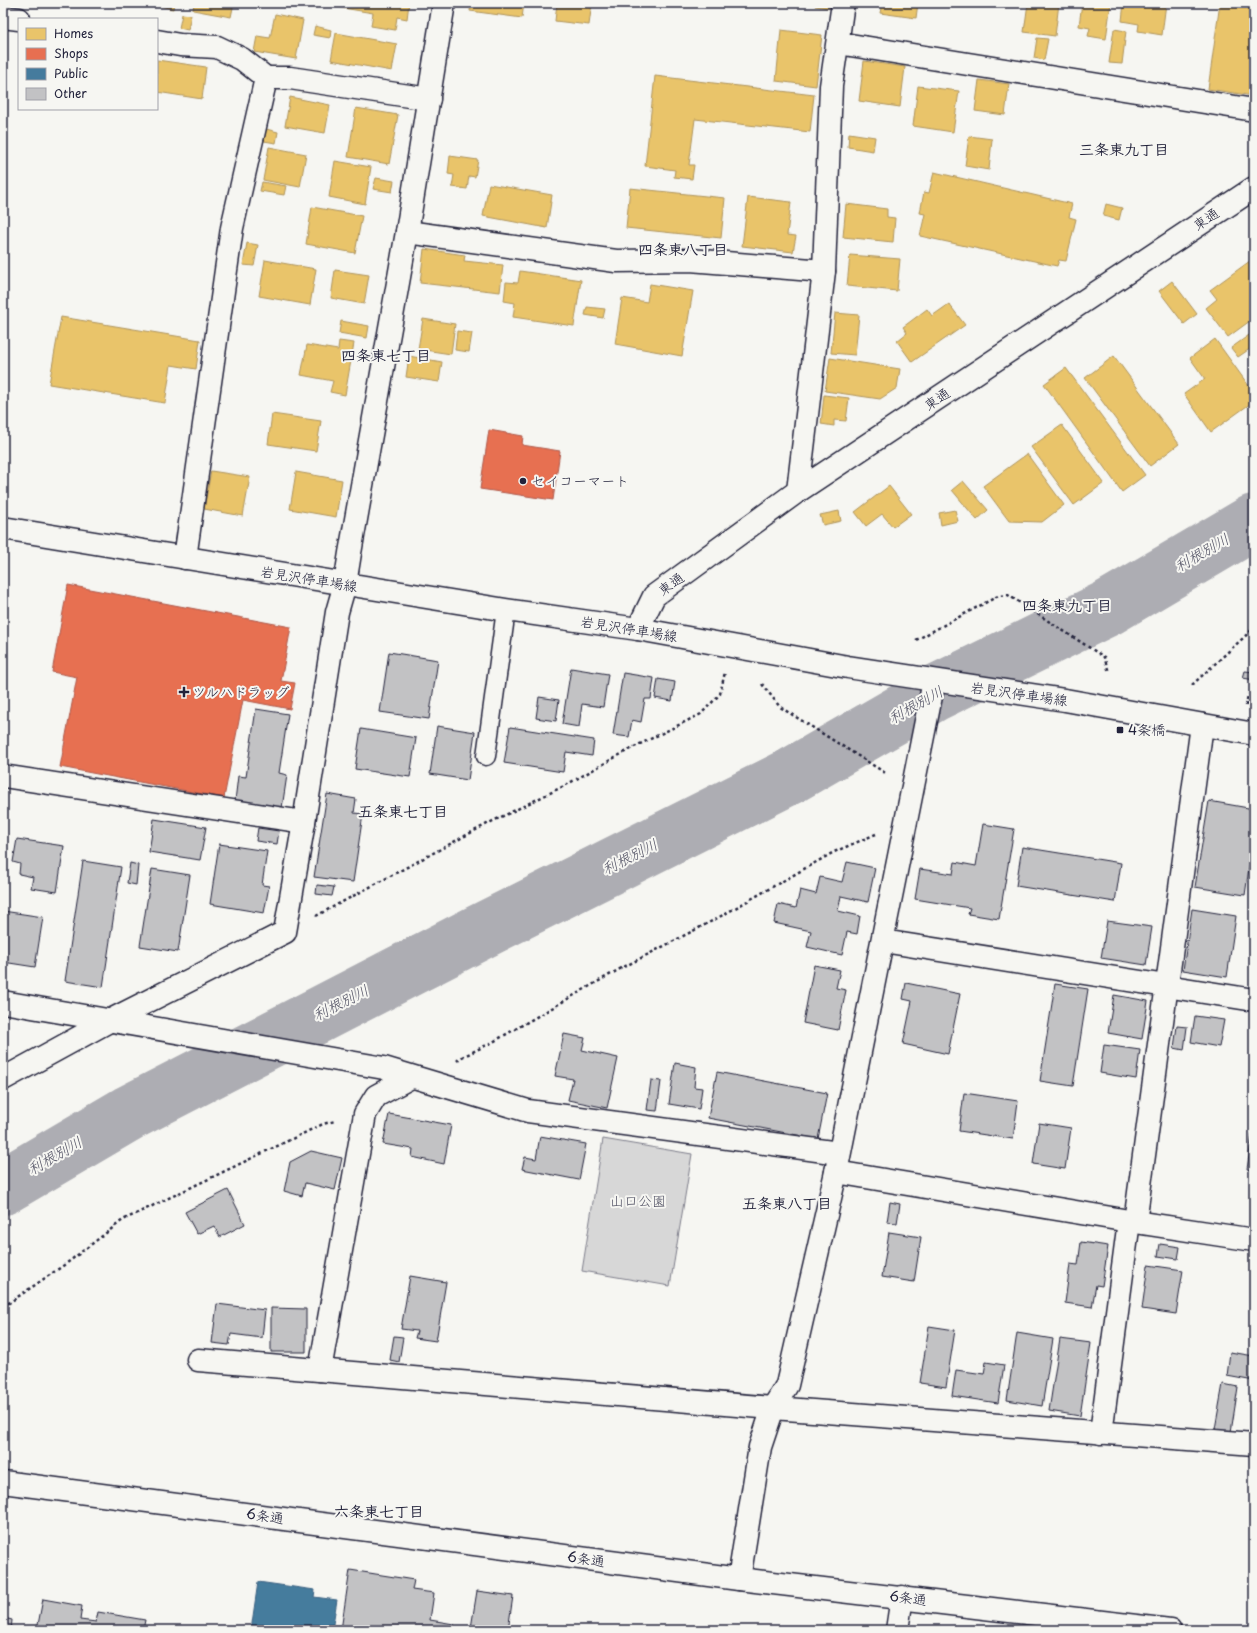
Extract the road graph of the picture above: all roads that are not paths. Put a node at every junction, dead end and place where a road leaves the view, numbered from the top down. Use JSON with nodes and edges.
{"nodes":[{"id":1,"x":444,"y":3,"type":"edge"},
{"id":2,"x":843,"y":3,"type":"edge"},
{"id":3,"x":3,"y":16,"type":"edge"},
{"id":4,"x":18,"y":19,"type":"edge"},
{"id":5,"x":158,"y":41,"type":"edge"},
{"id":6,"x":838,"y":43,"type":"junction"},
{"id":7,"x":266,"y":78,"type":"junction"},
{"id":8,"x":429,"y":99,"type":"junction"},
{"id":9,"x":1254,"y":110,"type":"edge"},
{"id":10,"x":1254,"y":188,"type":"edge"},
{"id":11,"x":408,"y":232,"type":"junction"},
{"id":12,"x":824,"y":271,"type":"junction"},
{"id":13,"x":798,"y":491,"type":"junction"},
{"id":14,"x":3,"y":528,"type":"edge"},
{"id":15,"x":185,"y":558,"type":"junction"},
{"id":16,"x":345,"y":584,"type":"junction"},
{"id":17,"x":506,"y":610,"type":"junction"},
{"id":18,"x":638,"y":629,"type":"junction"},
{"id":19,"x":934,"y":681,"type":"junction"},
{"id":20,"x":1202,"y":725,"type":"junction"},
{"id":21,"x":1254,"y":734,"type":"edge"},
{"id":22,"x":486,"y":756,"type":"dead end"},
{"id":23,"x":4,"y":780,"type":"edge"},
{"id":24,"x":304,"y":822,"type":"junction"},
{"id":25,"x":883,"y":941,"type":"junction"},
{"id":26,"x":1166,"y":987,"type":"junction"},
{"id":27,"x":1254,"y":1000,"type":"edge"},
{"id":28,"x":3,"y":1002,"type":"edge"},
{"id":29,"x":109,"y":1021,"type":"junction"},
{"id":30,"x":411,"y":1076,"type":"junction"},
{"id":31,"x":3,"y":1079,"type":"edge"},
{"id":32,"x":838,"y":1163,"type":"junction"},
{"id":33,"x":1132,"y":1221,"type":"junction"},
{"id":34,"x":1254,"y":1240,"type":"edge"},
{"id":35,"x":198,"y":1360,"type":"dead end"},
{"id":36,"x":320,"y":1370,"type":"junction"},
{"id":37,"x":773,"y":1408,"type":"junction"},
{"id":38,"x":1101,"y":1433,"type":"junction"},
{"id":39,"x":1254,"y":1444,"type":"edge"},
{"id":40,"x":3,"y":1482,"type":"edge"},
{"id":41,"x":739,"y":1579,"type":"junction"},
{"id":42,"x":902,"y":1597,"type":"junction"},
{"id":43,"x":897,"y":1630,"type":"edge"},
{"id":44,"x":1170,"y":1630,"type":"edge"}],
"edges":[{"from":1,"to":8,"type":"street"},
{"from":2,"to":6,"type":"street"},
{"from":3,"to":4,"type":"street"},
{"from":5,"to":7,"type":"street"},
{"from":6,"to":9,"type":"street"},
{"from":6,"to":12,"type":"street"},
{"from":7,"to":8,"type":"street"},
{"from":7,"to":15,"type":"street"},
{"from":8,"to":11,"type":"street"},
{"from":10,"to":13,"type":"street","name":"東通"},
{"from":11,"to":12,"type":"street"},
{"from":11,"to":16,"type":"street"},
{"from":12,"to":13,"type":"street"},
{"from":13,"to":18,"type":"street","name":"東通"},
{"from":14,"to":15,"type":"street","name":"岩見沢停車場線"},
{"from":15,"to":16,"type":"street","name":"岩見沢停車場線"},
{"from":16,"to":17,"type":"street","name":"岩見沢停車場線"},
{"from":16,"to":24,"type":"street"},
{"from":17,"to":18,"type":"street","name":"岩見沢停車場線"},
{"from":17,"to":22,"type":"lane"},
{"from":18,"to":19,"type":"street","name":"岩見沢停車場線"},
{"from":19,"to":20,"type":"street","name":"岩見沢停車場線"},
{"from":19,"to":25,"type":"street"},
{"from":20,"to":21,"type":"street","name":"岩見沢停車場線"},
{"from":20,"to":26,"type":"street"},
{"from":23,"to":24,"type":"street"},
{"from":24,"to":29,"type":"street"},
{"from":25,"to":26,"type":"street"},
{"from":25,"to":32,"type":"street"},
{"from":26,"to":27,"type":"street"},
{"from":26,"to":33,"type":"street"},
{"from":28,"to":29,"type":"street"},
{"from":29,"to":30,"type":"street"},
{"from":29,"to":31,"type":"street"},
{"from":30,"to":32,"type":"street"},
{"from":30,"to":36,"type":"street"},
{"from":32,"to":33,"type":"street"},
{"from":32,"to":37,"type":"street"},
{"from":33,"to":34,"type":"street"},
{"from":33,"to":38,"type":"street"},
{"from":35,"to":36,"type":"street"},
{"from":36,"to":37,"type":"street"},
{"from":37,"to":38,"type":"street"},
{"from":37,"to":41,"type":"street"},
{"from":38,"to":39,"type":"street"},
{"from":40,"to":41,"type":"street","name":"6条通"},
{"from":41,"to":42,"type":"street","name":"6条通"},
{"from":42,"to":43,"type":"street"},
{"from":42,"to":44,"type":"street","name":"6条通"}]}
